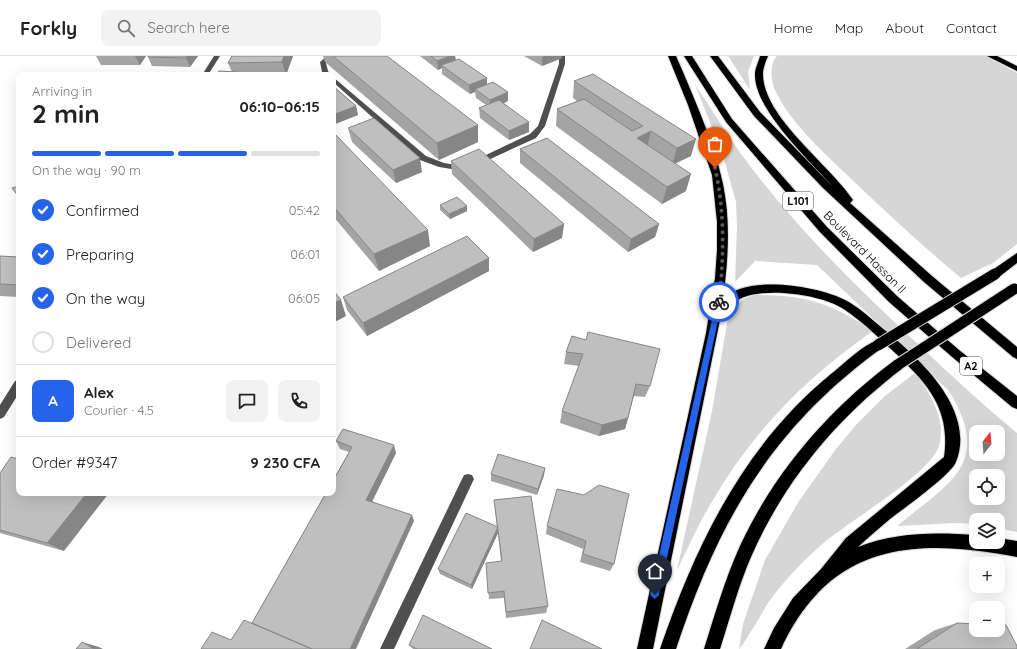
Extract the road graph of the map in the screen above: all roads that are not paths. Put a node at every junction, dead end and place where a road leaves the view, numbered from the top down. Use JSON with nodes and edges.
{"nodes":[{"id":1,"x":217,"y":56,"type":"edge"},
{"id":2,"x":331,"y":56,"type":"edge"},
{"id":3,"x":562,"y":56,"type":"edge"},
{"id":4,"x":672,"y":56,"type":"edge"},
{"id":5,"x":688,"y":56,"type":"edge"},
{"id":6,"x":714,"y":56,"type":"edge"},
{"id":7,"x":764,"y":56,"type":"edge"},
{"id":8,"x":991,"y":56,"type":"edge"},
{"id":9,"x":1008,"y":56,"type":"edge"},
{"id":10,"x":1017,"y":61,"type":"edge"},
{"id":11,"x":1017,"y":69,"type":"edge"},
{"id":12,"x":207,"y":72,"type":"edge"},
{"id":13,"x":324,"y":72,"type":"edge"},
{"id":14,"x":336,"y":82,"type":"edge"},
{"id":15,"x":859,"y":216,"type":"junction"},
{"id":16,"x":1017,"y":257,"type":"edge"},
{"id":17,"x":1016,"y":288,"type":"edge"},
{"id":18,"x":714,"y":326,"type":"junction"},
{"id":19,"x":927,"y":328,"type":"joint"},
{"id":20,"x":1017,"y":354,"type":"edge"},
{"id":21,"x":16,"y":389,"type":"edge"},
{"id":22,"x":1017,"y":403,"type":"edge"},
{"id":23,"x":0,"y":414,"type":"edge"},
{"id":24,"x":468,"y":479,"type":"dead end"},
{"id":25,"x":1017,"y":549,"type":"edge"},
{"id":26,"x":826,"y":575,"type":"junction"},
{"id":27,"x":387,"y":649,"type":"edge"},
{"id":28,"x":645,"y":649,"type":"edge"},
{"id":29,"x":668,"y":649,"type":"edge"},
{"id":30,"x":712,"y":649,"type":"edge"},
{"id":31,"x":772,"y":649,"type":"edge"}],
"edges":[{"from":1,"to":12,"type":"street"},
{"from":2,"to":13,"type":"street"},
{"from":3,"to":14,"type":"street"},
{"from":4,"to":18,"type":"highway"},
{"from":5,"to":19,"type":"highway","name":"Boulevard Hassan II","number":"L101"},
{"from":6,"to":15,"type":"highway","name":"Boulevard Hassan II"},
{"from":7,"to":15,"type":"highway"},
{"from":8,"to":11,"type":"highway"},
{"from":9,"to":10,"type":"highway"},
{"from":15,"to":20,"type":"highway","name":"Boulevard Hassan II"},
{"from":16,"to":29,"type":"highway","bridge":true},
{"from":17,"to":30,"type":"highway","bridge":true},
{"from":18,"to":26,"type":"highway"},
{"from":18,"to":28,"type":"highway"},
{"from":19,"to":22,"type":"highway","number":"A2"},
{"from":21,"to":23,"type":"street"},
{"from":24,"to":27,"type":"street"},
{"from":25,"to":26,"type":"highway"},
{"from":26,"to":31,"type":"highway"}]}
